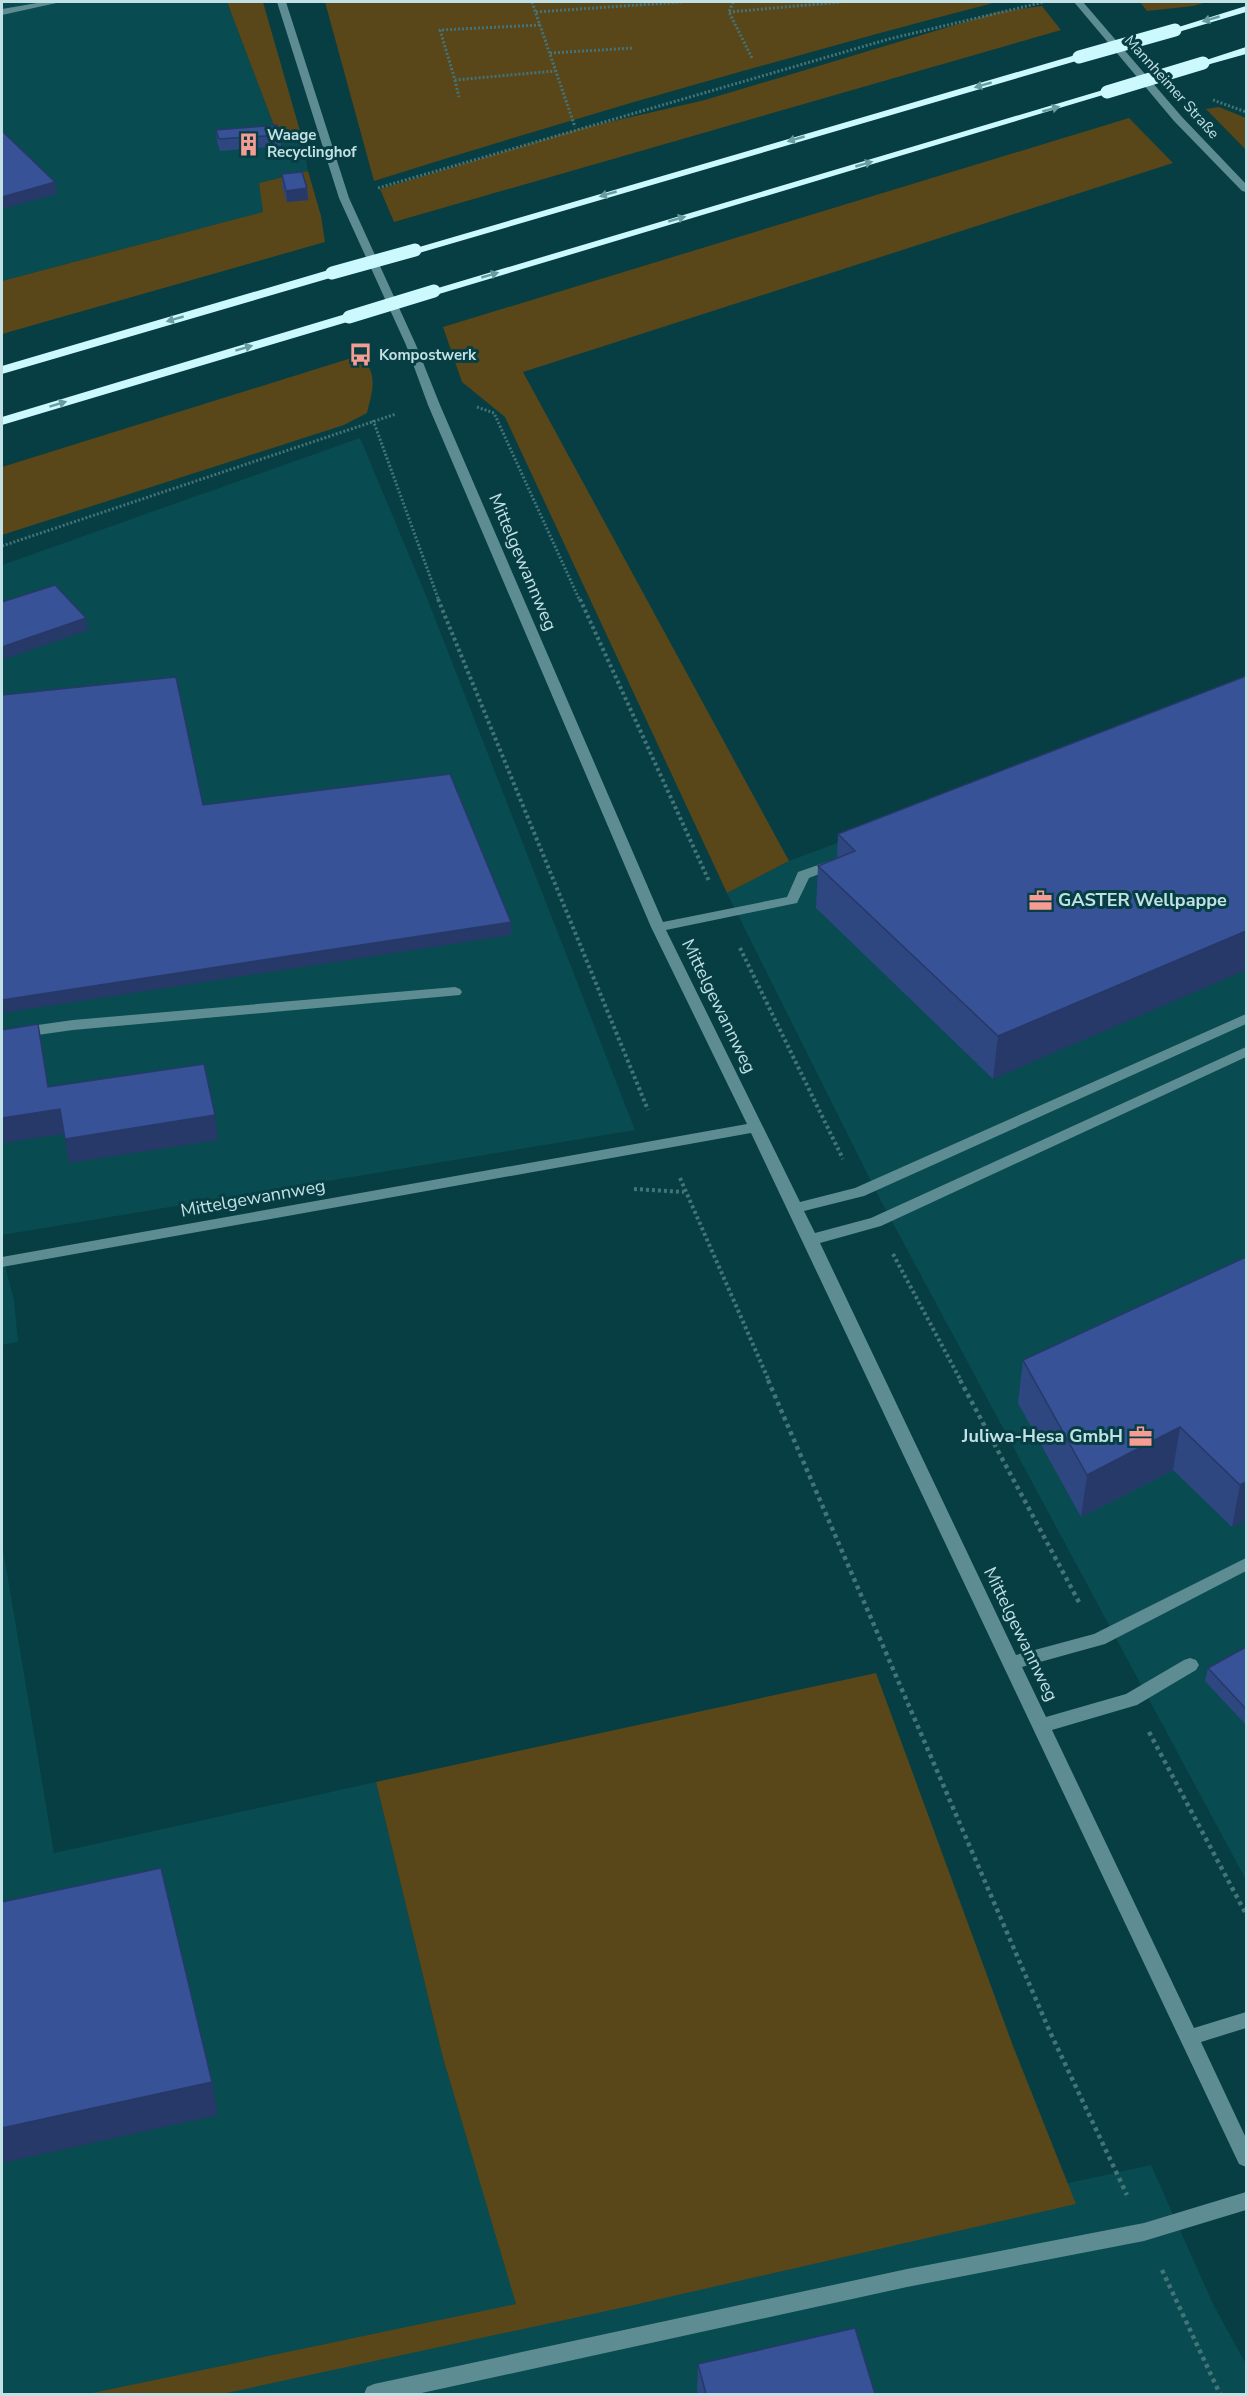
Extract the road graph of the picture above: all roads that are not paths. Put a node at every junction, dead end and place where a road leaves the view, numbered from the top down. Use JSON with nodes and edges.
{"nodes":[{"id":1,"x":56,"y":2,"type":"edge"},
{"id":2,"x":281,"y":2,"type":"edge"},
{"id":3,"x":1078,"y":2,"type":"edge"},
{"id":4,"x":1246,"y":9,"type":"edge"},
{"id":5,"x":2,"y":12,"type":"edge"},
{"id":6,"x":1246,"y":50,"type":"edge"},
{"id":7,"x":1246,"y":189,"type":"edge"},
{"id":8,"x":2,"y":370,"type":"edge"},
{"id":9,"x":2,"y":421,"type":"edge"},
{"id":10,"x":847,"y":858,"type":"edge"},
{"id":11,"x":658,"y":927,"type":"junction"},
{"id":12,"x":455,"y":992,"type":"dead end"},
{"id":13,"x":1246,"y":1019,"type":"edge"},
{"id":14,"x":2,"y":1035,"type":"edge"},
{"id":15,"x":1246,"y":1052,"type":"edge"},
{"id":16,"x":757,"y":1127,"type":"junction"},
{"id":17,"x":796,"y":1208,"type":"junction"},
{"id":18,"x":811,"y":1240,"type":"junction"},
{"id":19,"x":3,"y":1262,"type":"edge"},
{"id":20,"x":1246,"y":1564,"type":"edge"},
{"id":21,"x":1012,"y":1663,"type":"junction"},
{"id":22,"x":1190,"y":1665,"type":"dead end"},
{"id":23,"x":1043,"y":1725,"type":"junction"},
{"id":24,"x":1246,"y":2020,"type":"edge"},
{"id":25,"x":1190,"y":2037,"type":"junction"},
{"id":26,"x":1246,"y":2158,"type":"edge"},
{"id":27,"x":1246,"y":2201,"type":"edge"},
{"id":28,"x":374,"y":2394,"type":"edge"}],
"edges":[{"from":1,"to":5,"type":"street"},
{"from":2,"to":11,"type":"street","name":"Mittelgewannweg"},
{"from":3,"to":7,"type":"street","name":"Mannheimer Straße"},
{"from":4,"to":8,"type":"highway","one_way":true,"bridge":true},
{"from":9,"to":6,"type":"highway","one_way":true,"bridge":true},
{"from":10,"to":11,"type":"street"},
{"from":11,"to":16,"type":"street","name":"Mittelgewannweg"},
{"from":12,"to":14,"type":"street"},
{"from":13,"to":17,"type":"street"},
{"from":15,"to":18,"type":"street"},
{"from":16,"to":17,"type":"street","name":"Mittelgewannweg"},
{"from":16,"to":19,"type":"street","name":"Mittelgewannweg"},
{"from":17,"to":18,"type":"street","name":"Mittelgewannweg"},
{"from":18,"to":21,"type":"street","name":"Mittelgewannweg"},
{"from":20,"to":21,"type":"street"},
{"from":21,"to":23,"type":"street","name":"Mittelgewannweg"},
{"from":22,"to":23,"type":"street"},
{"from":23,"to":25,"type":"street","name":"Mittelgewannweg"},
{"from":24,"to":25,"type":"street"},
{"from":25,"to":26,"type":"street","name":"Mittelgewannweg"},
{"from":27,"to":28,"type":"street"}]}
